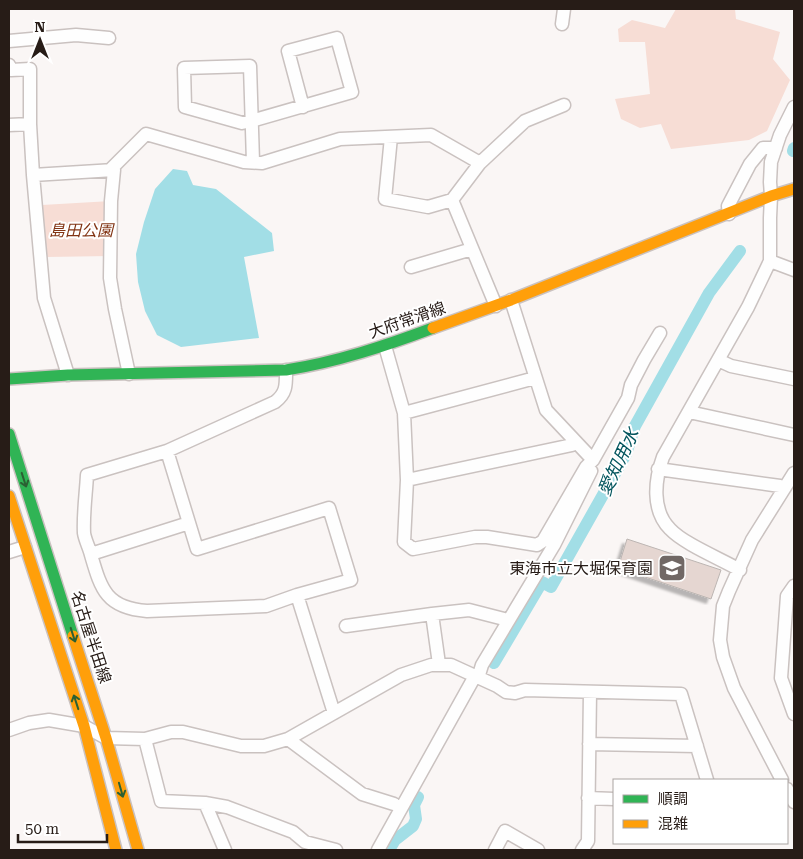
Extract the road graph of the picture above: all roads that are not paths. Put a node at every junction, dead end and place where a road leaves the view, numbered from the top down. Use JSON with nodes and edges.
{"nodes":[{"id":1,"x":564,"y":9,"type":"edge"},
{"id":2,"x":562,"y":24,"type":"dead end"},
{"id":3,"x":109,"y":38,"type":"dead end"},
{"id":4,"x":9,"y":41,"type":"edge"},
{"id":5,"x":9,"y":65,"type":"edge"},
{"id":6,"x":564,"y":105,"type":"dead end"},
{"id":7,"x":303,"y":107,"type":"junction"},
{"id":8,"x":794,"y":107,"type":"edge"},
{"id":9,"x":251,"y":121,"type":"junction"},
{"id":10,"x":30,"y":124,"type":"junction"},
{"id":11,"x":9,"y":125,"type":"edge"},
{"id":12,"x":391,"y":137,"type":"junction"},
{"id":13,"x":776,"y":148,"type":"junction"},
{"id":14,"x":253,"y":162,"type":"junction"},
{"id":15,"x":480,"y":163,"type":"junction"},
{"id":16,"x":110,"y":170,"type":"junction"},
{"id":17,"x":32,"y":175,"type":"junction"},
{"id":18,"x":794,"y":189,"type":"edge"},
{"id":19,"x":772,"y":196,"type":"junction"},
{"id":20,"x":452,"y":200,"type":"junction"},
{"id":21,"x":729,"y":214,"type":"junction"},
{"id":22,"x":472,"y":249,"type":"junction"},
{"id":23,"x":770,"y":260,"type":"junction"},
{"id":24,"x":411,"y":267,"type":"dead end"},
{"id":25,"x":794,"y":270,"type":"edge"},
{"id":26,"x":511,"y":300,"type":"junction"},
{"id":27,"x":496,"y":306,"type":"junction"},
{"id":28,"x":660,"y":334,"type":"dead end"},
{"id":29,"x":385,"y":346,"type":"junction"},
{"id":30,"x":718,"y":360,"type":"junction"},
{"id":31,"x":286,"y":370,"type":"junction"},
{"id":32,"x":129,"y":374,"type":"junction"},
{"id":33,"x":68,"y":376,"type":"junction"},
{"id":34,"x":535,"y":378,"type":"junction"},
{"id":35,"x":9,"y":379,"type":"edge"},
{"id":36,"x":794,"y":379,"type":"edge"},
{"id":37,"x":689,"y":412,"type":"junction"},
{"id":38,"x":404,"y":413,"type":"junction"},
{"id":39,"x":9,"y":434,"type":"edge"},
{"id":40,"x":794,"y":435,"type":"edge"},
{"id":41,"x":575,"y":442,"type":"junction"},
{"id":42,"x":167,"y":451,"type":"junction"},
{"id":43,"x":589,"y":464,"type":"junction"},
{"id":44,"x":658,"y":469,"type":"junction"},
{"id":45,"x":794,"y":473,"type":"edge"},
{"id":46,"x":407,"y":480,"type":"junction"},
{"id":47,"x":784,"y":489,"type":"junction"},
{"id":48,"x":9,"y":496,"type":"edge"},
{"id":49,"x":189,"y":523,"type":"junction"},
{"id":50,"x":25,"y":547,"type":"junction"},
{"id":51,"x":9,"y":552,"type":"edge"},
{"id":52,"x":91,"y":554,"type":"junction"},
{"id":53,"x":740,"y":570,"type":"junction"},
{"id":54,"x":794,"y":586,"type":"edge"},
{"id":55,"x":297,"y":595,"type":"junction"},
{"id":56,"x":432,"y":614,"type":"junction"},
{"id":57,"x":508,"y":620,"type":"junction"},
{"id":58,"x":346,"y":626,"type":"dead end"},
{"id":59,"x":789,"y":640,"type":"edge"},
{"id":60,"x":439,"y":664,"type":"junction"},
{"id":61,"x":477,"y":677,"type":"junction"},
{"id":62,"x":590,"y":692,"type":"junction"},
{"id":63,"x":791,"y":700,"type":"edge"},
{"id":64,"x":334,"y":713,"type":"junction"},
{"id":65,"x":794,"y":714,"type":"edge"},
{"id":66,"x":84,"y":726,"type":"junction"},
{"id":67,"x":9,"y":730,"type":"edge"},
{"id":68,"x":106,"y":738,"type":"junction"},
{"id":69,"x":145,"y":739,"type":"junction"},
{"id":70,"x":288,"y":739,"type":"junction"},
{"id":71,"x":589,"y":744,"type":"junction"},
{"id":72,"x":697,"y":746,"type":"junction"},
{"id":73,"x":707,"y":779,"type":"edge"},
{"id":74,"x":781,"y":779,"type":"edge"},
{"id":75,"x":788,"y":791,"type":"edge"},
{"id":76,"x":588,"y":798,"type":"junction"},
{"id":77,"x":613,"y":799,"type":"edge"},
{"id":78,"x":794,"y":802,"type":"edge"},
{"id":79,"x":205,"y":803,"type":"junction"},
{"id":80,"x":394,"y":804,"type":"dead end"},
{"id":81,"x":116,"y":850,"type":"edge"},
{"id":82,"x":138,"y":850,"type":"edge"},
{"id":83,"x":225,"y":850,"type":"edge"},
{"id":84,"x":336,"y":850,"type":"edge"},
{"id":85,"x":378,"y":850,"type":"edge"},
{"id":86,"x":495,"y":850,"type":"edge"},
{"id":87,"x":538,"y":850,"type":"edge"},
{"id":88,"x":582,"y":850,"type":"edge"}],
"edges":[{"from":1,"to":2,"type":"street"},
{"from":3,"to":4,"type":"street"},
{"from":5,"to":10,"type":"street"},
{"from":6,"to":15,"type":"street"},
{"from":7,"to":7,"type":"street"},
{"from":7,"to":9,"type":"street"},
{"from":8,"to":13,"type":"street"},
{"from":9,"to":9,"type":"street"},
{"from":9,"to":14,"type":"street"},
{"from":10,"to":11,"type":"street"},
{"from":10,"to":17,"type":"street"},
{"from":12,"to":14,"type":"street"},
{"from":12,"to":15,"type":"street"},
{"from":12,"to":20,"type":"street"},
{"from":13,"to":19,"type":"street"},
{"from":13,"to":21,"type":"street"},
{"from":14,"to":16,"type":"street"},
{"from":15,"to":20,"type":"street"},
{"from":16,"to":17,"type":"street"},
{"from":16,"to":32,"type":"street"},
{"from":17,"to":33,"type":"street"},
{"from":18,"to":19,"type":"main road","name":"大府常滑線"},
{"from":19,"to":21,"type":"main road","name":"大府常滑線"},
{"from":19,"to":23,"type":"street"},
{"from":20,"to":22,"type":"street"},
{"from":21,"to":26,"type":"main road","name":"大府常滑線"},
{"from":22,"to":24,"type":"street"},
{"from":22,"to":27,"type":"street"},
{"from":23,"to":25,"type":"street"},
{"from":23,"to":30,"type":"street"},
{"from":26,"to":27,"type":"main road","name":"大府常滑線"},
{"from":26,"to":34,"type":"street"},
{"from":27,"to":29,"type":"main road","name":"大府常滑線"},
{"from":28,"to":43,"type":"street"},
{"from":29,"to":31,"type":"main road","name":"大府常滑線"},
{"from":29,"to":38,"type":"street"},
{"from":30,"to":36,"type":"street"},
{"from":30,"to":37,"type":"street"},
{"from":31,"to":32,"type":"main road","name":"大府常滑線"},
{"from":31,"to":42,"type":"street"},
{"from":32,"to":33,"type":"main road","name":"大府常滑線"},
{"from":33,"to":35,"type":"main road","name":"大府常滑線"},
{"from":34,"to":38,"type":"street"},
{"from":34,"to":41,"type":"street"},
{"from":37,"to":40,"type":"street"},
{"from":37,"to":44,"type":"street"},
{"from":38,"to":46,"type":"street"},
{"from":39,"to":68,"type":"main road","name":"名古屋半田線","one_way":true},
{"from":41,"to":43,"type":"street"},
{"from":41,"to":46,"type":"street"},
{"from":42,"to":49,"type":"street"},
{"from":42,"to":52,"type":"street"},
{"from":43,"to":46,"type":"street"},
{"from":43,"to":57,"type":"street"},
{"from":44,"to":47,"type":"street"},
{"from":44,"to":53,"type":"street"},
{"from":45,"to":47,"type":"street"},
{"from":47,"to":53,"type":"street"},
{"from":48,"to":50,"type":"main road"},
{"from":49,"to":52,"type":"street"},
{"from":49,"to":55,"type":"street"},
{"from":50,"to":51,"type":"street"},
{"from":66,"to":50,"type":"main road","one_way":true},
{"from":52,"to":55,"type":"street"},
{"from":53,"to":74,"type":"street"},
{"from":54,"to":59,"type":"street"},
{"from":55,"to":64,"type":"street"},
{"from":56,"to":57,"type":"street"},
{"from":56,"to":58,"type":"street"},
{"from":56,"to":60,"type":"street"},
{"from":57,"to":61,"type":"street"},
{"from":59,"to":63,"type":"street"},
{"from":60,"to":61,"type":"street"},
{"from":60,"to":64,"type":"street"},
{"from":61,"to":62,"type":"street"},
{"from":61,"to":85,"type":"street"},
{"from":62,"to":71,"type":"street"},
{"from":62,"to":72,"type":"street"},
{"from":63,"to":65,"type":"street"},
{"from":64,"to":70,"type":"street"},
{"from":66,"to":67,"type":"street"},
{"from":66,"to":68,"type":"street"},
{"from":66,"to":81,"type":"main road"},
{"from":68,"to":69,"type":"street"},
{"from":68,"to":82,"type":"main road","name":"名古屋半田線","one_way":true},
{"from":69,"to":70,"type":"street"},
{"from":69,"to":79,"type":"street"},
{"from":70,"to":80,"type":"street"},
{"from":71,"to":72,"type":"street"},
{"from":71,"to":76,"type":"street"},
{"from":72,"to":73,"type":"street"},
{"from":75,"to":78,"type":"street"},
{"from":76,"to":77,"type":"street"},
{"from":76,"to":88,"type":"street"},
{"from":79,"to":83,"type":"street"},
{"from":79,"to":84,"type":"street"},
{"from":86,"to":87,"type":"street"}]}
